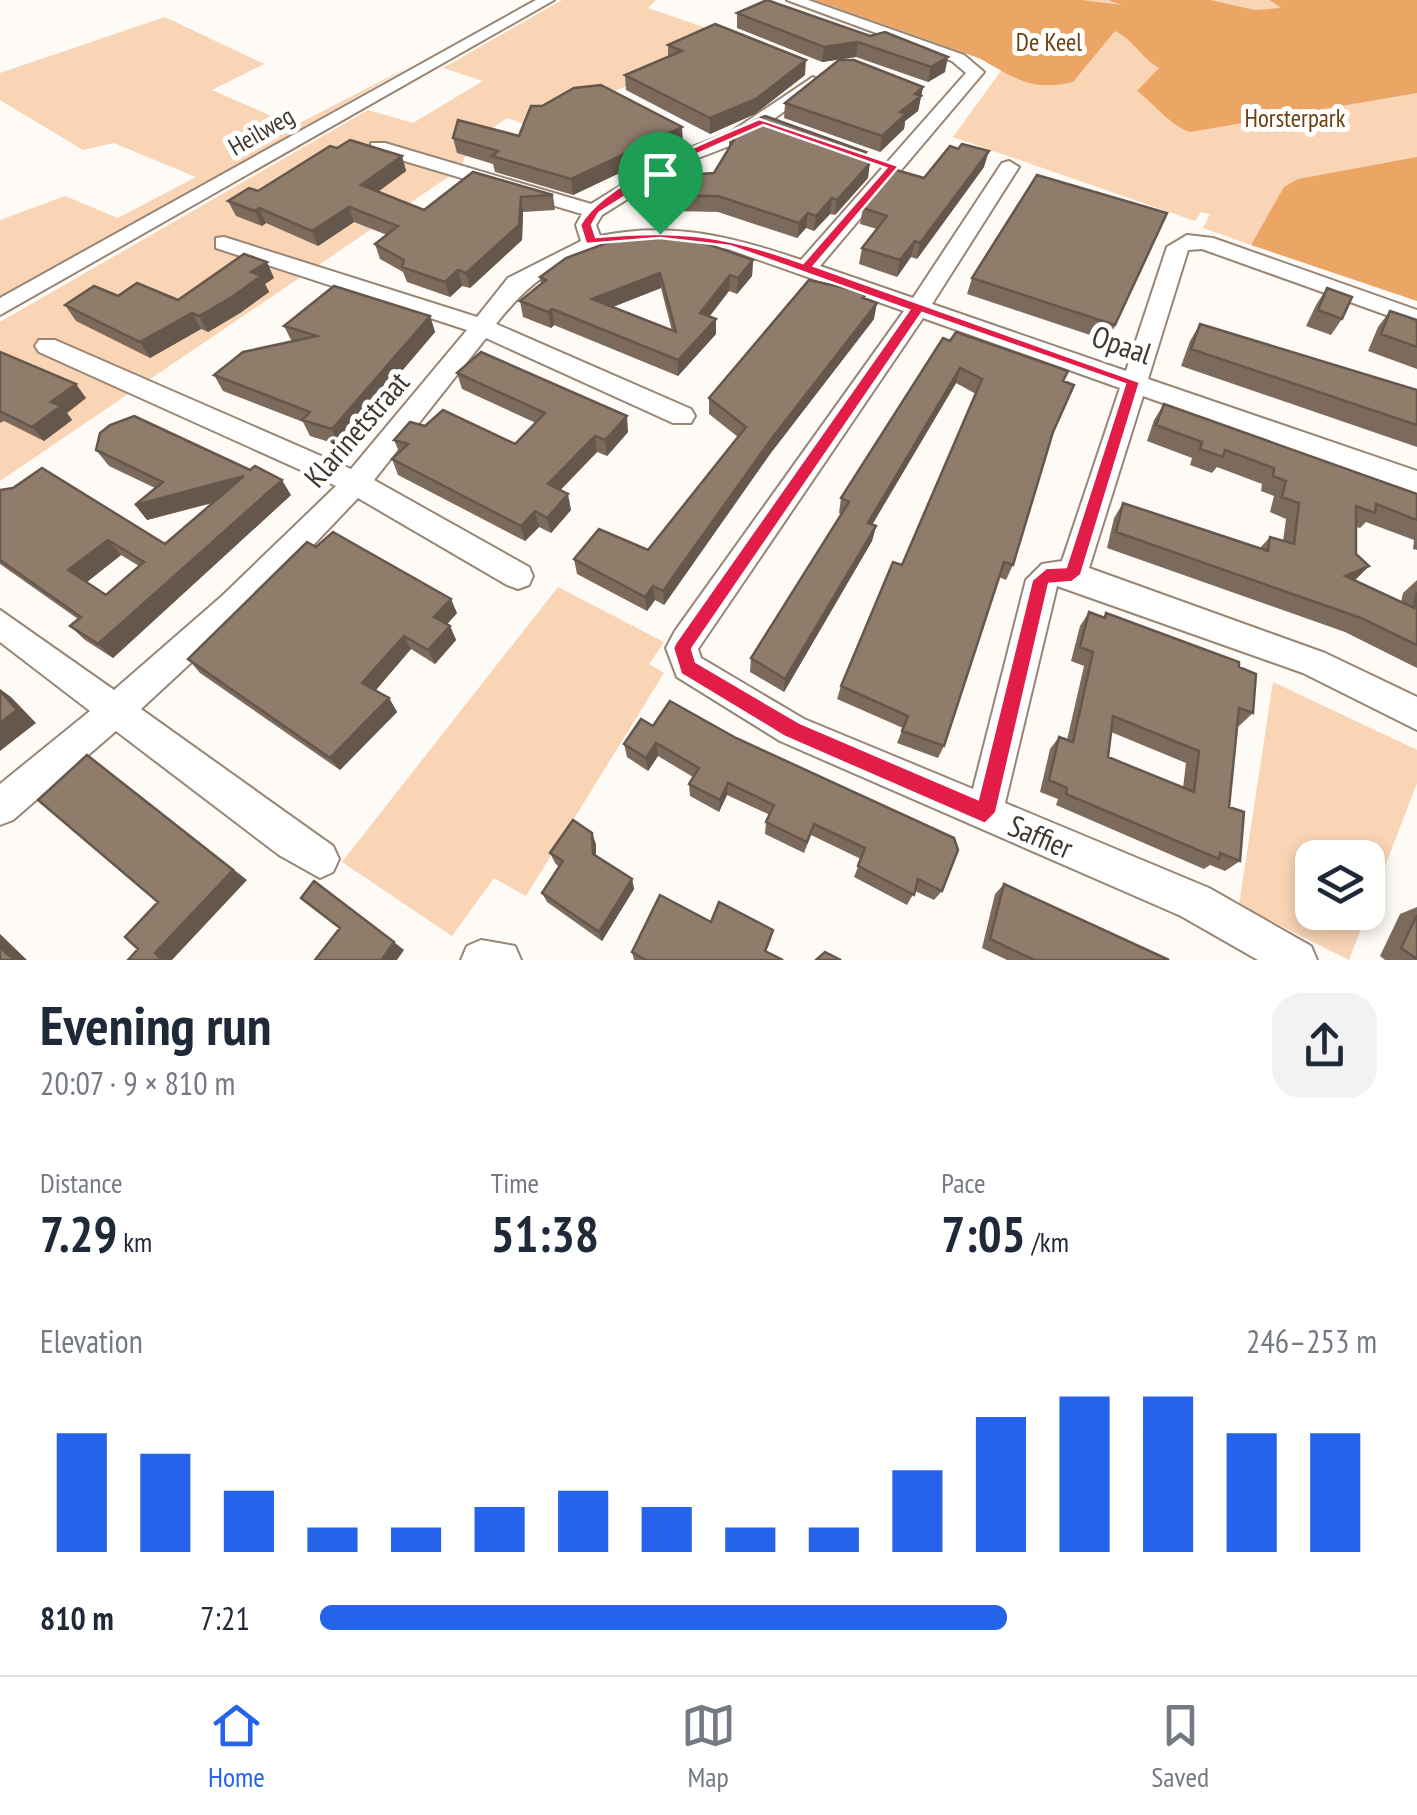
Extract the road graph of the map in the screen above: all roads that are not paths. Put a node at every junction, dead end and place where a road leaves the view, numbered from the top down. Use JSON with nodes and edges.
{"nodes":[{"id":1,"x":547,"y":0,"type":"edge"},
{"id":2,"x":794,"y":0,"type":"edge"},
{"id":3,"x":822,"y":68,"type":"edge"},
{"id":4,"x":378,"y":147,"type":"edge"},
{"id":5,"x":1008,"y":167,"type":"dead end"},
{"id":6,"x":594,"y":211,"type":"junction"},
{"id":7,"x":590,"y":241,"type":"junction"},
{"id":8,"x":224,"y":243,"type":"dead end"},
{"id":9,"x":806,"y":268,"type":"junction"},
{"id":10,"x":0,"y":308,"type":"edge"},
{"id":11,"x":918,"y":308,"type":"junction"},
{"id":12,"x":1417,"y":318,"type":"edge"},
{"id":13,"x":482,"y":326,"type":"junction"},
{"id":14,"x":47,"y":346,"type":"dead end"},
{"id":15,"x":1133,"y":382,"type":"junction"},
{"id":16,"x":682,"y":416,"type":"dead end"},
{"id":17,"x":354,"y":482,"type":"junction"},
{"id":18,"x":1417,"y":482,"type":"edge"},
{"id":19,"x":512,"y":572,"type":"dead end"},
{"id":20,"x":1072,"y":575,"type":"junction"},
{"id":21,"x":0,"y":624,"type":"edge"},
{"id":22,"x":117,"y":710,"type":"junction"},
{"id":23,"x":1417,"y":714,"type":"edge"},
{"id":24,"x":0,"y":807,"type":"edge"},
{"id":25,"x":985,"y":813,"type":"junction"},
{"id":26,"x":306,"y":851,"type":"dead end"},
{"id":27,"x":482,"y":960,"type":"edge"},
{"id":28,"x":501,"y":960,"type":"edge"},
{"id":29,"x":1297,"y":960,"type":"edge"}],
"edges":[{"from":1,"to":10,"type":"street","name":"Heilweg"},
{"from":2,"to":9,"type":"street"},
{"from":3,"to":6,"type":"street"},
{"from":4,"to":6,"type":"street"},
{"from":5,"to":11,"type":"street"},
{"from":6,"to":7,"type":"street"},
{"from":7,"to":9,"type":"street","name":"Klarinetstraat"},
{"from":7,"to":13,"type":"street","name":"Klarinetstraat"},
{"from":8,"to":13,"type":"street"},
{"from":9,"to":11,"type":"street","name":"Opaal"},
{"from":11,"to":15,"type":"street","name":"Opaal"},
{"from":11,"to":25,"type":"street","name":"Saffier"},
{"from":12,"to":15,"type":"street"},
{"from":13,"to":16,"type":"street"},
{"from":13,"to":17,"type":"street","name":"Klarinetstraat"},
{"from":14,"to":17,"type":"street"},
{"from":15,"to":18,"type":"street","name":"Opaal"},
{"from":15,"to":20,"type":"street"},
{"from":17,"to":19,"type":"street"},
{"from":17,"to":22,"type":"street","name":"Klarinetstraat"},
{"from":20,"to":23,"type":"street"},
{"from":20,"to":25,"type":"street"},
{"from":21,"to":22,"type":"street"},
{"from":22,"to":24,"type":"street","name":"Klarinetstraat"},
{"from":22,"to":26,"type":"street"},
{"from":25,"to":29,"type":"street","name":"Saffier"},
{"from":27,"to":28,"type":"street"}]}
